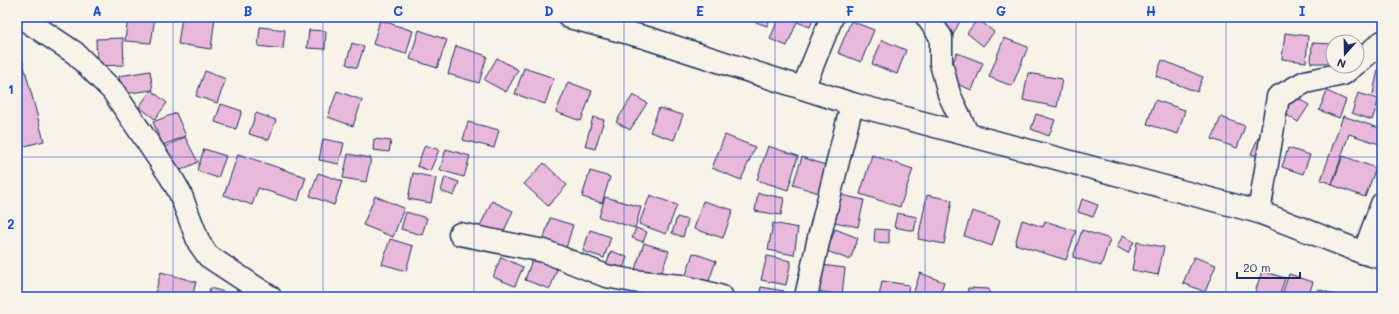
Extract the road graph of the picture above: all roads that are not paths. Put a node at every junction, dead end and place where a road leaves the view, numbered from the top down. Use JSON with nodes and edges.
{"nodes":[{"id":1,"x":21,"y":17,"type":"edge"},
{"id":2,"x":569,"y":17,"type":"edge"},
{"id":3,"x":832,"y":17,"type":"edge"},
{"id":4,"x":927,"y":17,"type":"edge"},
{"id":5,"x":1382,"y":42,"type":"edge"},
{"id":6,"x":1365,"y":56,"type":"edge"},
{"id":7,"x":1343,"y":74,"type":"edge"},
{"id":8,"x":803,"y":88,"type":"junction"},
{"id":9,"x":852,"y":104,"type":"junction"},
{"id":10,"x":968,"y":135,"type":"junction"},
{"id":11,"x":1382,"y":204,"type":"edge"},
{"id":12,"x":1259,"y":212,"type":"junction"},
{"id":13,"x":460,"y":234,"type":"dead end"},
{"id":14,"x":1373,"y":255,"type":"edge"},
{"id":15,"x":270,"y":297,"type":"edge"},
{"id":16,"x":722,"y":297,"type":"edge"},
{"id":17,"x":806,"y":297,"type":"edge"}],
"edges":[{"from":1,"to":15,"type":"street"},
{"from":2,"to":8,"type":"street"},
{"from":3,"to":8,"type":"street"},
{"from":4,"to":10,"type":"street"},
{"from":5,"to":6,"type":"street"},
{"from":7,"to":12,"type":"street"},
{"from":8,"to":9,"type":"street"},
{"from":9,"to":10,"type":"street"},
{"from":9,"to":17,"type":"street"},
{"from":10,"to":12,"type":"street"},
{"from":11,"to":14,"type":"street"},
{"from":12,"to":14,"type":"street"},
{"from":13,"to":16,"type":"street"}]}
